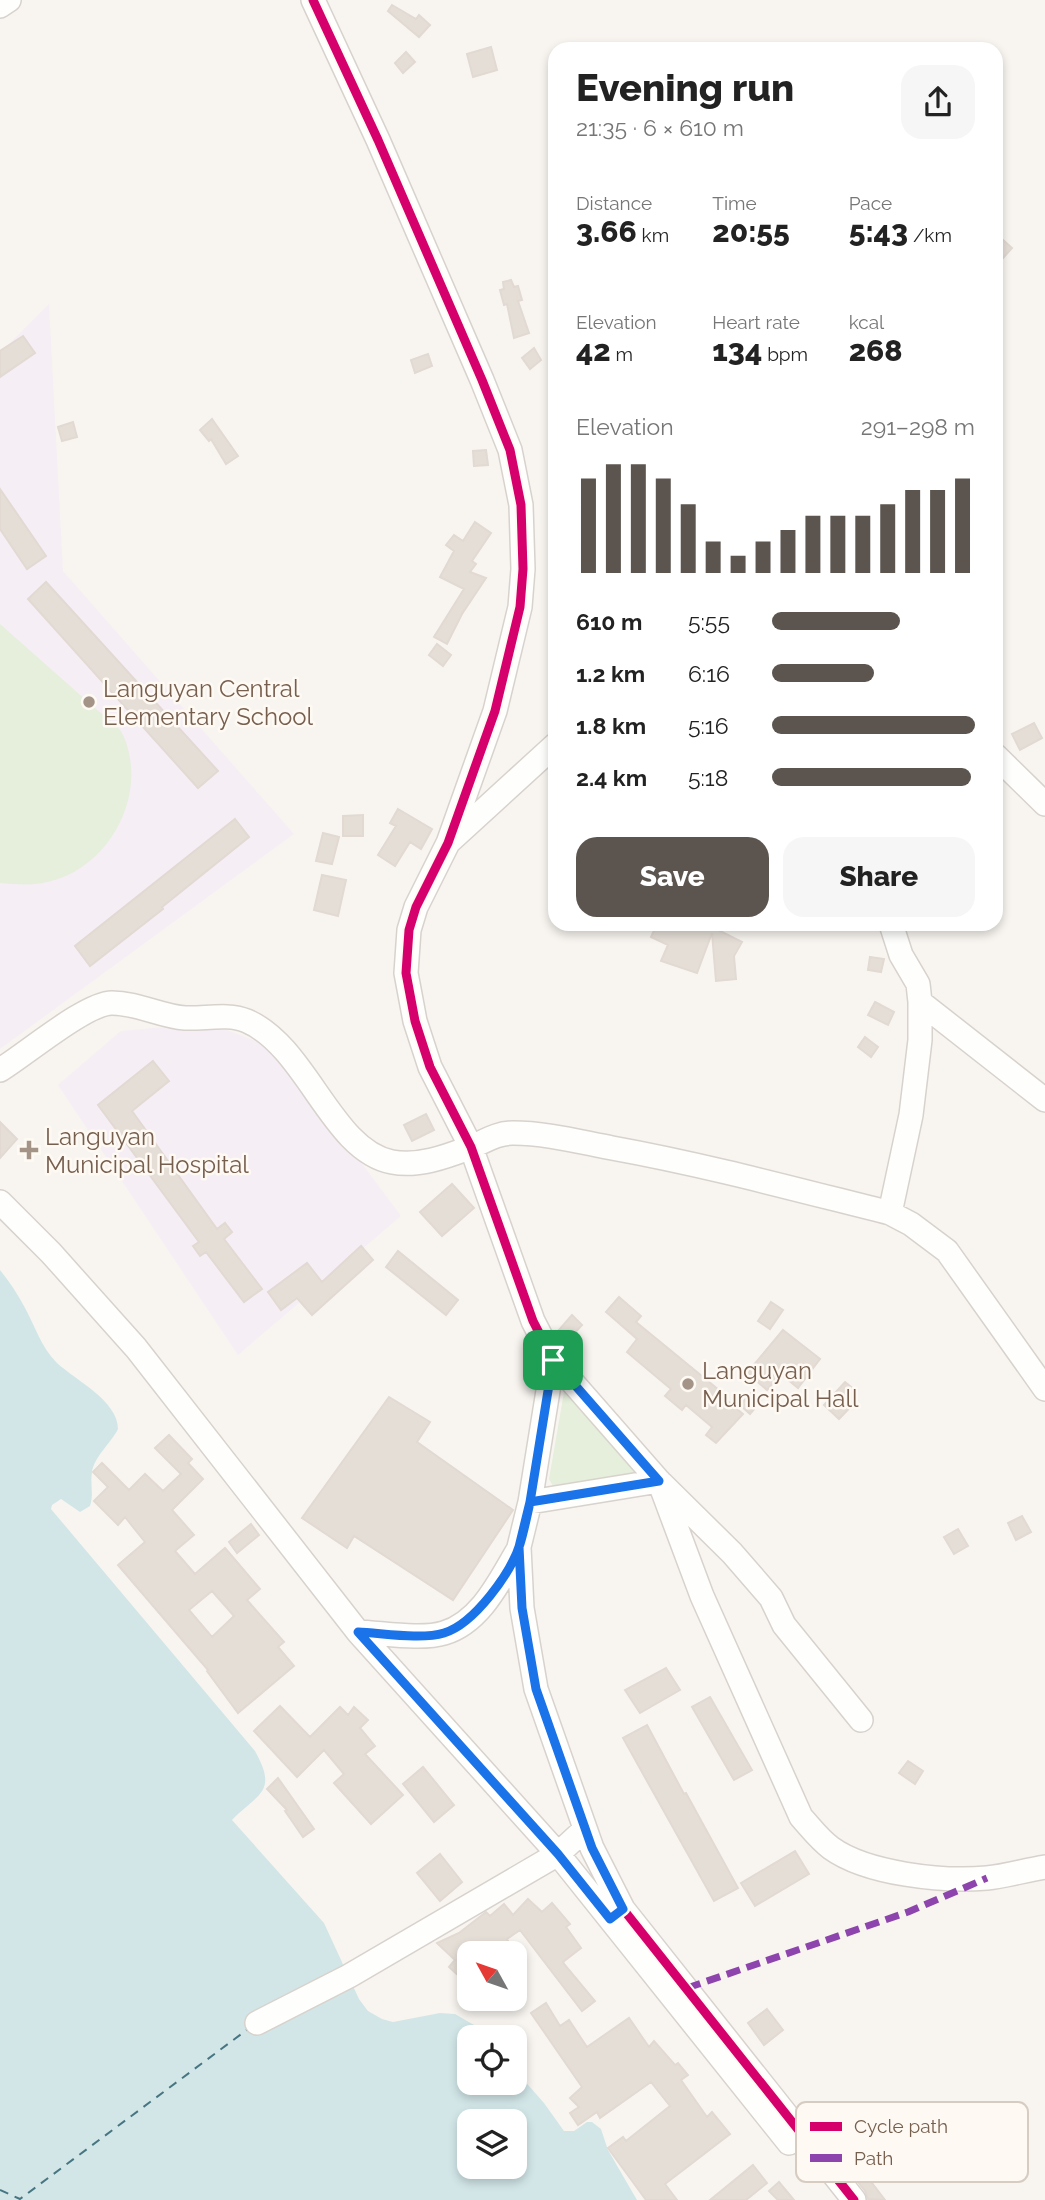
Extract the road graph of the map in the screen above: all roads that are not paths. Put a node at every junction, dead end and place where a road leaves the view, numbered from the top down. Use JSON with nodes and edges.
{"nodes":[{"id":1,"x":9,"y":0,"type":"edge"},
{"id":2,"x":313,"y":0,"type":"edge"},
{"id":3,"x":0,"y":6,"type":"edge"},
{"id":4,"x":548,"y":751,"type":"edge"},
{"id":5,"x":1003,"y":763,"type":"edge"},
{"id":6,"x":1045,"y":804,"type":"edge"},
{"id":7,"x":448,"y":843,"type":"junction"},
{"id":8,"x":893,"y":931,"type":"edge"},
{"id":9,"x":920,"y":1002,"type":"junction"},
{"id":10,"x":0,"y":1070,"type":"edge"},
{"id":11,"x":1045,"y":1100,"type":"edge"},
{"id":12,"x":471,"y":1147,"type":"junction"},
{"id":13,"x":0,"y":1202,"type":"edge"},
{"id":14,"x":890,"y":1213,"type":"junction"},
{"id":15,"x":553,"y":1360,"type":"junction"},
{"id":16,"x":1045,"y":1389,"type":"edge"},
{"id":17,"x":659,"y":1481,"type":"junction"},
{"id":18,"x":530,"y":1502,"type":"junction"},
{"id":19,"x":519,"y":1547,"type":"junction"},
{"id":20,"x":358,"y":1632,"type":"junction"},
{"id":21,"x":860,"y":1720,"type":"dead end"},
{"id":22,"x":585,"y":1829,"type":"junction"},
{"id":23,"x":558,"y":1854,"type":"junction"},
{"id":24,"x":1045,"y":1867,"type":"edge"},
{"id":25,"x":617,"y":1914,"type":"junction"},
{"id":26,"x":257,"y":2022,"type":"dead end"},
{"id":27,"x":796,"y":2130,"type":"edge"},
{"id":28,"x":796,"y":2150,"type":"edge"},
{"id":29,"x":820,"y":2182,"type":"edge"},
{"id":30,"x":839,"y":2182,"type":"edge"},
{"id":31,"x":834,"y":2200,"type":"edge"},
{"id":32,"x":854,"y":2200,"type":"edge"}],
"edges":[{"from":1,"to":3,"type":"street"},
{"from":2,"to":7,"type":"street"},
{"from":4,"to":7,"type":"street"},
{"from":5,"to":6,"type":"street"},
{"from":7,"to":12,"type":"street"},
{"from":8,"to":9,"type":"street"},
{"from":9,"to":11,"type":"street"},
{"from":9,"to":14,"type":"street"},
{"from":10,"to":12,"type":"street"},
{"from":12,"to":14,"type":"street"},
{"from":12,"to":15,"type":"street"},
{"from":13,"to":20,"type":"street"},
{"from":14,"to":16,"type":"street"},
{"from":15,"to":17,"type":"street"},
{"from":15,"to":18,"type":"street"},
{"from":17,"to":18,"type":"street"},
{"from":17,"to":21,"type":"street"},
{"from":17,"to":24,"type":"street"},
{"from":18,"to":19,"type":"street"},
{"from":19,"to":20,"type":"street"},
{"from":19,"to":22,"type":"street"},
{"from":20,"to":23,"type":"street"},
{"from":22,"to":23,"type":"street"},
{"from":22,"to":25,"type":"street"},
{"from":23,"to":25,"type":"street"},
{"from":23,"to":26,"type":"street"},
{"from":25,"to":27,"type":"street"},
{"from":25,"to":28,"type":"street"},
{"from":29,"to":31,"type":"street"},
{"from":30,"to":32,"type":"street"}]}
